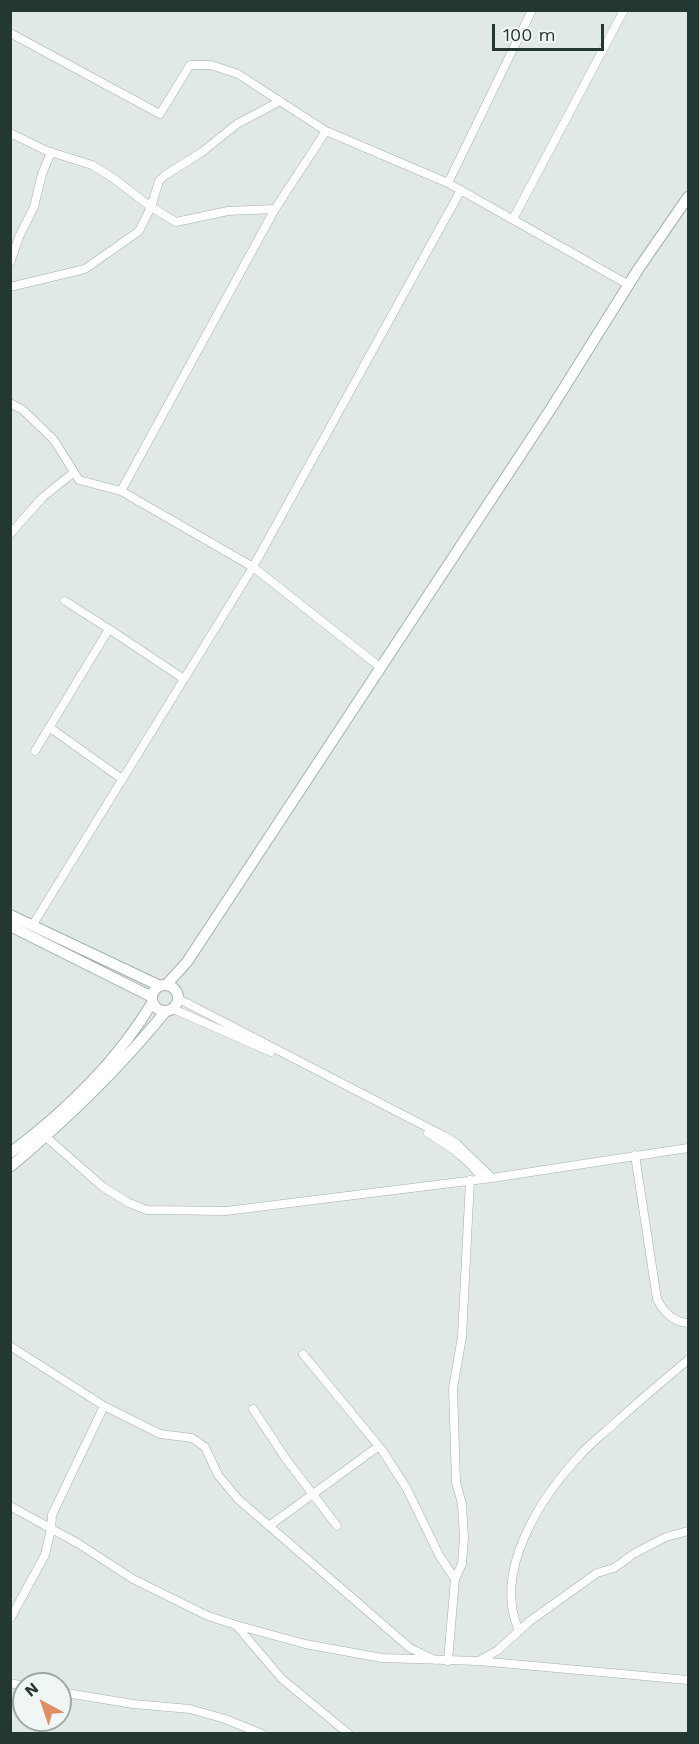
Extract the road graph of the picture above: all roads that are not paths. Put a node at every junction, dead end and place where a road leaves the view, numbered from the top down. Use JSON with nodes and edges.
{"nodes":[{"id":1,"x":532,"y":10,"type":"edge"},
{"id":2,"x":624,"y":10,"type":"edge"},
{"id":3,"x":10,"y":33,"type":"edge"},
{"id":4,"x":280,"y":102,"type":"junction"},
{"id":5,"x":326,"y":131,"type":"junction"},
{"id":6,"x":10,"y":133,"type":"edge"},
{"id":7,"x":51,"y":152,"type":"junction"},
{"id":8,"x":448,"y":183,"type":"junction"},
{"id":9,"x":461,"y":190,"type":"junction"},
{"id":10,"x":688,"y":197,"type":"edge"},
{"id":11,"x":151,"y":207,"type":"junction"},
{"id":12,"x":275,"y":209,"type":"junction"},
{"id":13,"x":513,"y":219,"type":"junction"},
{"id":14,"x":11,"y":258,"type":"edge"},
{"id":15,"x":629,"y":285,"type":"junction"},
{"id":16,"x":10,"y":287,"type":"edge"},
{"id":17,"x":10,"y":403,"type":"edge"},
{"id":18,"x":73,"y":473,"type":"junction"},
{"id":19,"x":121,"y":490,"type":"junction"},
{"id":20,"x":10,"y":534,"type":"edge"},
{"id":21,"x":253,"y":567,"type":"junction"},
{"id":22,"x":64,"y":601,"type":"dead end"},
{"id":23,"x":109,"y":629,"type":"junction"},
{"id":24,"x":380,"y":666,"type":"junction"},
{"id":25,"x":184,"y":680,"type":"junction"},
{"id":26,"x":49,"y":727,"type":"junction"},
{"id":27,"x":35,"y":751,"type":"dead end"},
{"id":28,"x":122,"y":779,"type":"junction"},
{"id":29,"x":10,"y":915,"type":"edge"},
{"id":30,"x":10,"y":926,"type":"edge"},
{"id":31,"x":32,"y":926,"type":"junction"},
{"id":32,"x":187,"y":962,"type":"junction"},
{"id":33,"x":163,"y":985,"type":"junction"},
{"id":34,"x":152,"y":1000,"type":"junction"},
{"id":35,"x":174,"y":1003,"type":"junction"},
{"id":36,"x":46,"y":1137,"type":"junction"},
{"id":37,"x":688,"y":1148,"type":"edge"},
{"id":38,"x":10,"y":1153,"type":"edge"},
{"id":39,"x":635,"y":1155,"type":"junction"},
{"id":40,"x":10,"y":1167,"type":"edge"},
{"id":41,"x":482,"y":1178,"type":"junction"},
{"id":42,"x":492,"y":1178,"type":"junction"},
{"id":43,"x":470,"y":1180,"type":"junction"},
{"id":44,"x":688,"y":1323,"type":"edge"},
{"id":45,"x":10,"y":1346,"type":"edge"},
{"id":46,"x":303,"y":1354,"type":"dead end"},
{"id":47,"x":688,"y":1360,"type":"edge"},
{"id":48,"x":104,"y":1406,"type":"junction"},
{"id":49,"x":253,"y":1409,"type":"dead end"},
{"id":50,"x":379,"y":1446,"type":"junction"},
{"id":51,"x":313,"y":1494,"type":"junction"},
{"id":52,"x":10,"y":1506,"type":"edge"},
{"id":53,"x":269,"y":1526,"type":"junction"},
{"id":54,"x":337,"y":1526,"type":"dead end"},
{"id":55,"x":51,"y":1529,"type":"junction"},
{"id":56,"x":688,"y":1531,"type":"edge"},
{"id":57,"x":455,"y":1579,"type":"junction"},
{"id":58,"x":10,"y":1620,"type":"edge"},
{"id":59,"x":236,"y":1625,"type":"junction"},
{"id":60,"x":519,"y":1631,"type":"junction"},
{"id":61,"x":435,"y":1660,"type":"junction"},
{"id":62,"x":448,"y":1661,"type":"junction"},
{"id":63,"x":479,"y":1661,"type":"junction"},
{"id":64,"x":688,"y":1680,"type":"edge"},
{"id":65,"x":72,"y":1694,"type":"edge"},
{"id":66,"x":262,"y":1734,"type":"edge"},
{"id":67,"x":349,"y":1734,"type":"edge"}],
"edges":[{"from":1,"to":8,"type":"street"},
{"from":2,"to":13,"type":"street"},
{"from":3,"to":4,"type":"street"},
{"from":4,"to":5,"type":"street"},
{"from":4,"to":11,"type":"street"},
{"from":5,"to":8,"type":"street"},
{"from":5,"to":12,"type":"street"},
{"from":6,"to":7,"type":"street"},
{"from":7,"to":11,"type":"street"},
{"from":7,"to":14,"type":"street"},
{"from":8,"to":9,"type":"street"},
{"from":9,"to":13,"type":"street"},
{"from":9,"to":21,"type":"street"},
{"from":10,"to":15,"type":"street"},
{"from":11,"to":12,"type":"street"},
{"from":11,"to":16,"type":"street"},
{"from":12,"to":19,"type":"street"},
{"from":13,"to":15,"type":"street"},
{"from":15,"to":24,"type":"street"},
{"from":17,"to":18,"type":"street"},
{"from":18,"to":19,"type":"street"},
{"from":18,"to":20,"type":"street"},
{"from":19,"to":21,"type":"street"},
{"from":21,"to":24,"type":"street"},
{"from":21,"to":25,"type":"street"},
{"from":22,"to":23,"type":"street"},
{"from":23,"to":25,"type":"street"},
{"from":23,"to":26,"type":"street"},
{"from":24,"to":32,"type":"street"},
{"from":25,"to":28,"type":"street"},
{"from":26,"to":27,"type":"street"},
{"from":26,"to":28,"type":"street"},
{"from":28,"to":31,"type":"street"},
{"from":29,"to":31,"type":"street"},
{"from":30,"to":34,"type":"street"},
{"from":31,"to":33,"type":"street"},
{"from":32,"to":33,"type":"street"},
{"from":32,"to":35,"type":"street"},
{"from":33,"to":34,"type":"street"},
{"from":33,"to":35,"type":"street"},
{"from":34,"to":35,"type":"street"},
{"from":34,"to":38,"type":"street"},
{"from":35,"to":36,"type":"street"},
{"from":35,"to":41,"type":"street"},
{"from":35,"to":42,"type":"street"},
{"from":36,"to":40,"type":"street"},
{"from":36,"to":43,"type":"street"},
{"from":37,"to":39,"type":"street"},
{"from":39,"to":42,"type":"street"},
{"from":39,"to":44,"type":"street"},
{"from":41,"to":42,"type":"street"},
{"from":41,"to":43,"type":"street"},
{"from":43,"to":57,"type":"street"},
{"from":45,"to":48,"type":"street"},
{"from":46,"to":50,"type":"street"},
{"from":47,"to":60,"type":"street"},
{"from":48,"to":53,"type":"street"},
{"from":48,"to":55,"type":"street"},
{"from":49,"to":51,"type":"street"},
{"from":50,"to":51,"type":"street"},
{"from":50,"to":57,"type":"street"},
{"from":51,"to":53,"type":"street"},
{"from":51,"to":54,"type":"street"},
{"from":52,"to":55,"type":"street"},
{"from":53,"to":61,"type":"street"},
{"from":55,"to":58,"type":"street"},
{"from":55,"to":59,"type":"street"},
{"from":56,"to":60,"type":"street"},
{"from":57,"to":62,"type":"street"},
{"from":59,"to":61,"type":"street"},
{"from":59,"to":67,"type":"street"},
{"from":60,"to":63,"type":"street"},
{"from":61,"to":62,"type":"street"},
{"from":62,"to":63,"type":"street"},
{"from":63,"to":64,"type":"street"},
{"from":65,"to":66,"type":"street"}]}
